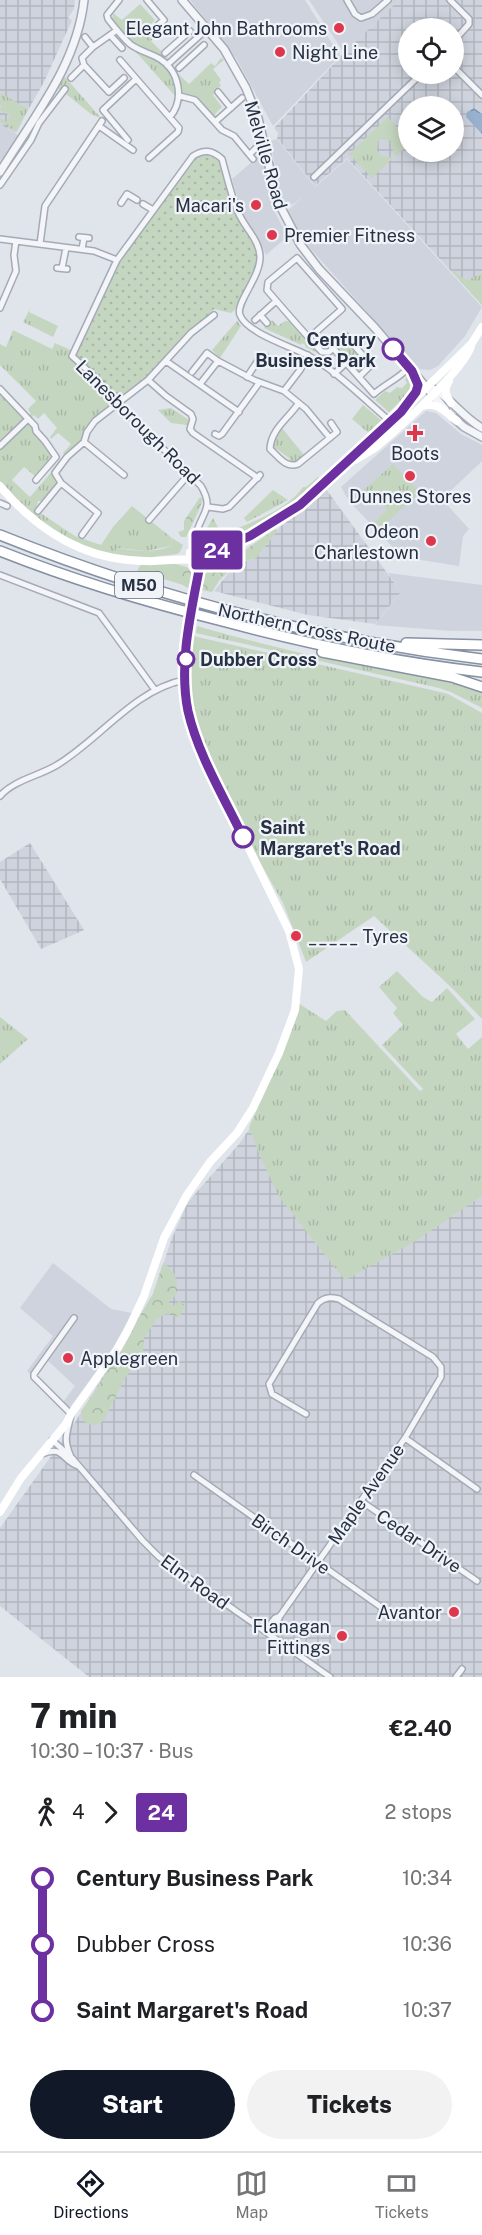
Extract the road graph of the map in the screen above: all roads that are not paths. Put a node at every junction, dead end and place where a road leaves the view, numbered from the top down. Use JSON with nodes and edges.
{"nodes":[{"id":1,"x":84,"y":0,"type":"edge"},
{"id":2,"x":118,"y":0,"type":"edge"},
{"id":3,"x":147,"y":0,"type":"edge"},
{"id":4,"x":182,"y":0,"type":"edge"},
{"id":5,"x":346,"y":0,"type":"edge"},
{"id":6,"x":388,"y":0,"type":"edge"},
{"id":7,"x":450,"y":0,"type":"edge"},
{"id":8,"x":158,"y":26,"type":"dead end"},
{"id":9,"x":207,"y":29,"type":"junction"},
{"id":10,"x":117,"y":30,"type":"junction"},
{"id":11,"x":464,"y":30,"type":"edge"},
{"id":12,"x":190,"y":31,"type":"dead end"},
{"id":13,"x":111,"y":36,"type":"junction"},
{"id":14,"x":85,"y":37,"type":"dead end"},
{"id":15,"x":204,"y":45,"type":"dead end"},
{"id":16,"x":173,"y":46,"type":"junction"},
{"id":17,"x":93,"y":47,"type":"junction"},
{"id":18,"x":122,"y":48,"type":"dead end"},
{"id":19,"x":186,"y":49,"type":"junction"},
{"id":20,"x":165,"y":53,"type":"dead end"},
{"id":21,"x":180,"y":53,"type":"junction"},
{"id":22,"x":192,"y":56,"type":"junction"},
{"id":23,"x":120,"y":60,"type":"dead end"},
{"id":24,"x":84,"y":65,"type":"junction"},
{"id":25,"x":167,"y":65,"type":"junction"},
{"id":26,"x":178,"y":68,"type":"dead end"},
{"id":27,"x":464,"y":77,"type":"edge"},
{"id":28,"x":71,"y":78,"type":"dead end"},
{"id":29,"x":124,"y":78,"type":"dead end"},
{"id":30,"x":136,"y":79,"type":"junction"},
{"id":31,"x":411,"y":84,"type":"edge"},
{"id":32,"x":61,"y":91,"type":"dead end"},
{"id":33,"x":218,"y":93,"type":"dead end"},
{"id":34,"x":482,"y":95,"type":"edge"},
{"id":35,"x":180,"y":96,"type":"junction"},
{"id":36,"x":242,"y":98,"type":"dead end"},
{"id":37,"x":231,"y":108,"type":"junction"},
{"id":38,"x":170,"y":117,"type":"junction"},
{"id":39,"x":215,"y":122,"type":"junction"},
{"id":40,"x":128,"y":140,"type":"dead end"},
{"id":41,"x":257,"y":147,"type":"dead end"},
{"id":42,"x":133,"y":150,"type":"dead end"},
{"id":43,"x":149,"y":158,"type":"dead end"},
{"id":44,"x":0,"y":172,"type":"edge"},
{"id":45,"x":314,"y":177,"type":"dead end"},
{"id":46,"x":0,"y":185,"type":"edge"},
{"id":47,"x":137,"y":200,"type":"dead end"},
{"id":48,"x":121,"y":203,"type":"dead end"},
{"id":49,"x":143,"y":204,"type":"dead end"},
{"id":50,"x":153,"y":210,"type":"junction"},
{"id":51,"x":84,"y":238,"type":"dead end"},
{"id":52,"x":0,"y":239,"type":"edge"},
{"id":53,"x":16,"y":242,"type":"junction"},
{"id":54,"x":40,"y":244,"type":"junction"},
{"id":55,"x":66,"y":248,"type":"junction"},
{"id":56,"x":82,"y":249,"type":"junction"},
{"id":57,"x":117,"y":260,"type":"junction"},
{"id":58,"x":62,"y":268,"type":"dead end"},
{"id":59,"x":276,"y":301,"type":"junction"},
{"id":60,"x":0,"y":308,"type":"edge"},
{"id":61,"x":214,"y":315,"type":"dead end"},
{"id":62,"x":260,"y":315,"type":"junction"},
{"id":63,"x":255,"y":320,"type":"dead end"},
{"id":64,"x":267,"y":322,"type":"dead end"},
{"id":65,"x":482,"y":327,"type":"edge"},
{"id":66,"x":309,"y":338,"type":"junction"},
{"id":67,"x":472,"y":343,"type":"junction"},
{"id":68,"x":333,"y":348,"type":"junction"},
{"id":69,"x":308,"y":356,"type":"junction"},
{"id":70,"x":218,"y":361,"type":"junction"},
{"id":71,"x":464,"y":361,"type":"junction"},
{"id":72,"x":166,"y":362,"type":"junction"},
{"id":73,"x":346,"y":363,"type":"junction"},
{"id":74,"x":276,"y":365,"type":"dead end"},
{"id":75,"x":408,"y":371,"type":"junction"},
{"id":76,"x":192,"y":372,"type":"dead end"},
{"id":77,"x":334,"y":374,"type":"junction"},
{"id":78,"x":247,"y":377,"type":"junction"},
{"id":79,"x":359,"y":377,"type":"junction"},
{"id":80,"x":148,"y":380,"type":"junction"},
{"id":81,"x":259,"y":382,"type":"junction"},
{"id":82,"x":200,"y":384,"type":"junction"},
{"id":83,"x":427,"y":386,"type":"junction"},
{"id":84,"x":0,"y":389,"type":"edge"},
{"id":85,"x":284,"y":391,"type":"junction"},
{"id":86,"x":434,"y":393,"type":"junction"},
{"id":87,"x":118,"y":402,"type":"junction"},
{"id":88,"x":451,"y":403,"type":"junction"},
{"id":89,"x":298,"y":404,"type":"junction"},
{"id":90,"x":417,"y":409,"type":"junction"},
{"id":91,"x":239,"y":412,"type":"junction"},
{"id":92,"x":401,"y":412,"type":"junction"},
{"id":93,"x":28,"y":419,"type":"junction"},
{"id":94,"x":457,"y":421,"type":"junction"},
{"id":95,"x":391,"y":422,"type":"junction"},
{"id":96,"x":331,"y":423,"type":"dead end"},
{"id":97,"x":482,"y":428,"type":"edge"},
{"id":98,"x":215,"y":434,"type":"dead end"},
{"id":99,"x":482,"y":437,"type":"edge"},
{"id":100,"x":330,"y":438,"type":"junction"},
{"id":101,"x":84,"y":442,"type":"junction"},
{"id":102,"x":0,"y":446,"type":"edge"},
{"id":103,"x":336,"y":473,"type":"junction"},
{"id":104,"x":189,"y":474,"type":"junction"},
{"id":105,"x":124,"y":475,"type":"dead end"},
{"id":106,"x":36,"y":480,"type":"dead end"},
{"id":107,"x":61,"y":483,"type":"junction"},
{"id":108,"x":1,"y":490,"type":"edge"},
{"id":109,"x":0,"y":503,"type":"edge"},
{"id":110,"x":7,"y":506,"type":"dead end"},
{"id":111,"x":39,"y":506,"type":"dead end"},
{"id":112,"x":208,"y":507,"type":"junction"},
{"id":113,"x":149,"y":520,"type":"dead end"},
{"id":114,"x":0,"y":535,"type":"edge"},
{"id":115,"x":81,"y":536,"type":"dead end"},
{"id":116,"x":0,"y":551,"type":"edge"},
{"id":117,"x":196,"y":555,"type":"junction"},
{"id":118,"x":0,"y":575,"type":"edge"},
{"id":119,"x":282,"y":626,"type":"junction"},
{"id":120,"x":301,"y":642,"type":"junction"},
{"id":121,"x":482,"y":645,"type":"edge"},
{"id":122,"x":482,"y":659,"type":"edge"},
{"id":123,"x":416,"y":663,"type":"junction"},
{"id":124,"x":482,"y":672,"type":"edge"},
{"id":125,"x":184,"y":680,"type":"junction"},
{"id":126,"x":482,"y":685,"type":"edge"},
{"id":127,"x":155,"y":690,"type":"junction"},
{"id":128,"x":0,"y":796,"type":"edge"},
{"id":129,"x":74,"y":1318,"type":"dead end"},
{"id":130,"x":71,"y":1414,"type":"junction"},
{"id":131,"x":306,"y":1414,"type":"dead end"},
{"id":132,"x":405,"y":1438,"type":"junction"},
{"id":133,"x":52,"y":1440,"type":"junction"},
{"id":134,"x":66,"y":1445,"type":"junction"},
{"id":135,"x":41,"y":1454,"type":"junction"},
{"id":136,"x":72,"y":1458,"type":"junction"},
{"id":137,"x":79,"y":1466,"type":"junction"},
{"id":138,"x":194,"y":1475,"type":"dead end"},
{"id":139,"x":477,"y":1489,"type":"dead end"},
{"id":140,"x":361,"y":1501,"type":"junction"},
{"id":141,"x":0,"y":1512,"type":"edge"},
{"id":142,"x":318,"y":1563,"type":"junction"},
{"id":143,"x":477,"y":1581,"type":"dead end"},
{"id":144,"x":388,"y":1612,"type":"dead end"},
{"id":145,"x":280,"y":1616,"type":"junction"},
{"id":146,"x":265,"y":1631,"type":"junction"},
{"id":147,"x":271,"y":1635,"type":"junction"},
{"id":148,"x":462,"y":1669,"type":"dead end"},
{"id":149,"x":330,"y":1677,"type":"edge"},
{"id":150,"x":456,"y":1677,"type":"edge"}],
"edges":[{"from":1,"to":44,"type":"street"},
{"from":2,"to":10,"type":"street"},
{"from":3,"to":8,"type":"street"},
{"from":4,"to":9,"type":"street","name":"Melville Road"},
{"from":5,"to":6,"type":"street"},
{"from":7,"to":11,"type":"street"},
{"from":9,"to":19,"type":"street"},
{"from":9,"to":75,"type":"street","name":"Melville Road"},
{"from":10,"to":13,"type":"street"},
{"from":10,"to":25,"type":"street"},
{"from":12,"to":16,"type":"street"},
{"from":13,"to":17,"type":"street"},
{"from":13,"to":18,"type":"street"},
{"from":14,"to":17,"type":"street"},
{"from":15,"to":22,"type":"street"},
{"from":16,"to":20,"type":"street"},
{"from":16,"to":21,"type":"street"},
{"from":17,"to":24,"type":"street"},
{"from":19,"to":21,"type":"street"},
{"from":19,"to":22,"type":"street"},
{"from":21,"to":25,"type":"street"},
{"from":22,"to":26,"type":"street"},
{"from":23,"to":30,"type":"street"},
{"from":24,"to":28,"type":"street"},
{"from":24,"to":29,"type":"street"},
{"from":25,"to":35,"type":"street"},
{"from":27,"to":34,"type":"street"},
{"from":30,"to":38,"type":"street"},
{"from":30,"to":40,"type":"street"},
{"from":31,"to":45,"type":"street"},
{"from":32,"to":46,"type":"street"},
{"from":33,"to":37,"type":"street"},
{"from":35,"to":38,"type":"street"},
{"from":35,"to":39,"type":"street"},
{"from":36,"to":37,"type":"street"},
{"from":37,"to":39,"type":"street"},
{"from":38,"to":43,"type":"street"},
{"from":39,"to":41,"type":"street"},
{"from":42,"to":54,"type":"street"},
{"from":47,"to":48,"type":"street"},
{"from":49,"to":50,"type":"street"},
{"from":50,"to":57,"type":"street","name":"Lanesborough Road"},
{"from":50,"to":69,"type":"street","name":"Lanesborough Road"},
{"from":51,"to":56,"type":"street"},
{"from":52,"to":53,"type":"street"},
{"from":53,"to":54,"type":"street"},
{"from":53,"to":60,"type":"street"},
{"from":54,"to":55,"type":"street"},
{"from":55,"to":56,"type":"street"},
{"from":55,"to":58,"type":"street"},
{"from":56,"to":57,"type":"street"},
{"from":57,"to":87,"type":"street","name":"Lanesborough Road"},
{"from":59,"to":62,"type":"street"},
{"from":59,"to":66,"type":"street"},
{"from":59,"to":66,"type":"street"},
{"from":61,"to":72,"type":"street"},
{"from":62,"to":63,"type":"street"},
{"from":62,"to":64,"type":"street"},
{"from":65,"to":67,"type":"main road"},
{"from":66,"to":68,"type":"street"},
{"from":67,"to":71,"type":"main road"},
{"from":67,"to":83,"type":"main road"},
{"from":68,"to":73,"type":"street"},
{"from":68,"to":79,"type":"street"},
{"from":69,"to":77,"type":"street"},
{"from":69,"to":85,"type":"street"},
{"from":70,"to":76,"type":"street"},
{"from":70,"to":78,"type":"street"},
{"from":70,"to":82,"type":"street"},
{"from":71,"to":86,"type":"main road"},
{"from":71,"to":88,"type":"main road"},
{"from":72,"to":80,"type":"street"},
{"from":72,"to":82,"type":"street"},
{"from":73,"to":77,"type":"street"},
{"from":73,"to":79,"type":"street"},
{"from":74,"to":78,"type":"street"},
{"from":75,"to":79,"type":"street"},
{"from":75,"to":83,"type":"street","name":"Melville Road"},
{"from":75,"to":92,"type":"main road"},
{"from":77,"to":95,"type":"street"},
{"from":78,"to":81,"type":"street"},
{"from":80,"to":87,"type":"street"},
{"from":80,"to":112,"type":"street"},
{"from":81,"to":85,"type":"street"},
{"from":81,"to":91,"type":"street"},
{"from":82,"to":91,"type":"street"},
{"from":83,"to":86,"type":"street"},
{"from":83,"to":92,"type":"main road"},
{"from":84,"to":93,"type":"street"},
{"from":85,"to":89,"type":"street"},
{"from":86,"to":88,"type":"street"},
{"from":86,"to":90,"type":"main road"},
{"from":86,"to":94,"type":"street"},
{"from":87,"to":101,"type":"street"},
{"from":87,"to":104,"type":"street","name":"Lanesborough Road"},
{"from":88,"to":97,"type":"street"},
{"from":89,"to":100,"type":"street"},
{"from":89,"to":100,"type":"street"},
{"from":90,"to":94,"type":"main road"},
{"from":90,"to":103,"type":"main road"},
{"from":91,"to":98,"type":"street"},
{"from":92,"to":95,"type":"main road"},
{"from":93,"to":102,"type":"street"},
{"from":93,"to":106,"type":"street"},
{"from":94,"to":99,"type":"street"},
{"from":95,"to":103,"type":"main road"},
{"from":96,"to":100,"type":"street"},
{"from":101,"to":105,"type":"street"},
{"from":101,"to":107,"type":"street"},
{"from":103,"to":117,"type":"main road"},
{"from":104,"to":112,"type":"street","name":"Lanesborough Road"},
{"from":104,"to":113,"type":"street"},
{"from":107,"to":111,"type":"street"},
{"from":107,"to":115,"type":"street"},
{"from":108,"to":117,"type":"main road"},
{"from":109,"to":110,"type":"street"},
{"from":112,"to":117,"type":"street","name":"Lanesborough Road"},
{"from":114,"to":119,"type":"highway","name":"Northern Cross Route","number":"M50"},
{"from":116,"to":120,"type":"highway","name":"Northern Cross Route","number":"M50"},
{"from":117,"to":125,"type":"main road","bridge":true},
{"from":118,"to":127,"type":"street"},
{"from":119,"to":121,"type":"highway"},
{"from":119,"to":122,"type":"highway","name":"Northern Cross Route","number":"M50"},
{"from":120,"to":123,"type":"highway","name":"Northern Cross Route","number":"M50"},
{"from":120,"to":126,"type":"highway"},
{"from":123,"to":124,"type":"highway","name":"Northern Cross Route","number":"M50"},
{"from":123,"to":126,"type":"highway"},
{"from":125,"to":127,"type":"street"},
{"from":125,"to":130,"type":"main road"},
{"from":127,"to":128,"type":"street"},
{"from":129,"to":130,"type":"street"},
{"from":130,"to":133,"type":"main road"},
{"from":130,"to":134,"type":"street"},
{"from":131,"to":132,"type":"street","name":"Maple Avenue"},
{"from":132,"to":139,"type":"street"},
{"from":132,"to":140,"type":"street","name":"Maple Avenue"},
{"from":133,"to":134,"type":"street"},
{"from":133,"to":135,"type":"main road"},
{"from":133,"to":136,"type":"street","name":"Elm Road"},
{"from":134,"to":136,"type":"street","name":"Elm Road"},
{"from":135,"to":137,"type":"street","name":"Elm Road"},
{"from":135,"to":141,"type":"main road"},
{"from":136,"to":137,"type":"street","name":"Elm Road"},
{"from":137,"to":146,"type":"street","name":"Elm Road"},
{"from":138,"to":142,"type":"street","name":"Birch Drive"},
{"from":140,"to":142,"type":"street","name":"Maple Avenue"},
{"from":140,"to":143,"type":"street","name":"Cedar Drive"},
{"from":142,"to":144,"type":"street","name":"Birch Drive"},
{"from":142,"to":145,"type":"street","name":"Maple Avenue"},
{"from":145,"to":146,"type":"street","name":"Maple Avenue"},
{"from":145,"to":147,"type":"street","name":"Maple Avenue"},
{"from":146,"to":147,"type":"street","name":"Elm Road"},
{"from":147,"to":149,"type":"street","name":"Elm Road"},
{"from":148,"to":150,"type":"street"}]}
